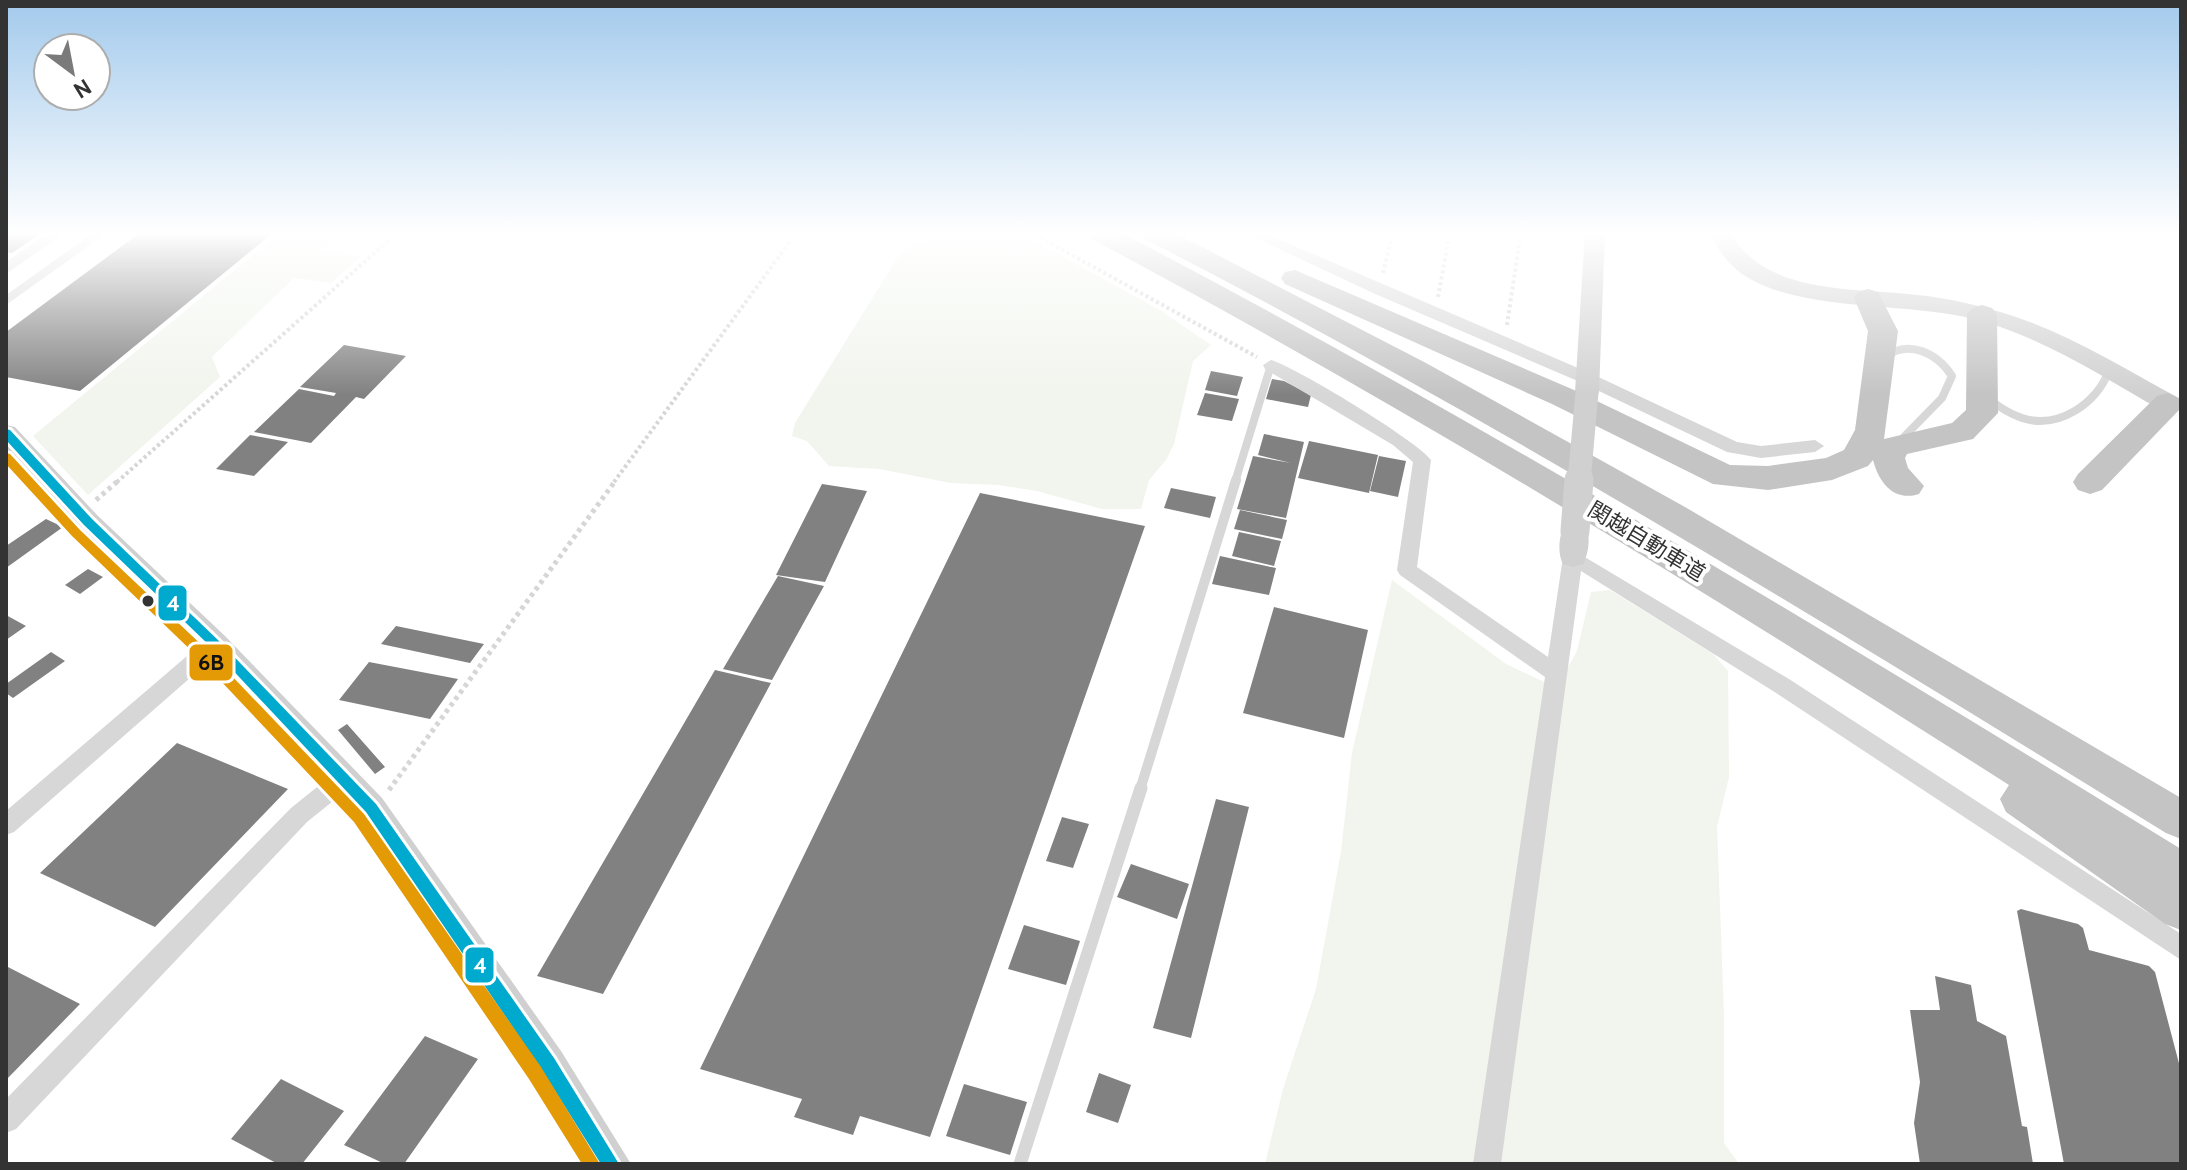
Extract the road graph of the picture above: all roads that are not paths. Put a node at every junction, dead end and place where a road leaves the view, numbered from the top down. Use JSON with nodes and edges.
{"nodes":[{"id":1,"x":25,"y":287,"type":"edge"},
{"id":2,"x":1200,"y":287,"type":"edge"},
{"id":3,"x":1262,"y":287,"type":"edge"},
{"id":4,"x":1315,"y":287,"type":"edge"},
{"id":5,"x":1371,"y":287,"type":"edge"},
{"id":6,"x":1592,"y":287,"type":"edge"},
{"id":7,"x":1795,"y":287,"type":"edge"},
{"id":8,"x":1868,"y":298,"type":"junction"},
{"id":9,"x":6,"y":300,"type":"edge"},
{"id":10,"x":1982,"y":314,"type":"junction"},
{"id":11,"x":1881,"y":361,"type":"junction"},
{"id":12,"x":1271,"y":365,"type":"joint"},
{"id":13,"x":2109,"y":370,"type":"junction"},
{"id":14,"x":1587,"y":385,"type":"junction"},
{"id":15,"x":1981,"y":393,"type":"junction"},
{"id":16,"x":2175,"y":407,"type":"edge"},
{"id":17,"x":6,"y":433,"type":"edge"},
{"id":18,"x":1815,"y":446,"type":"dead end"},
{"id":19,"x":1896,"y":446,"type":"junction"},
{"id":20,"x":2090,"y":482,"type":"dead end"},
{"id":21,"x":1907,"y":486,"type":"dead end"},
{"id":22,"x":1574,"y":544,"type":"junction"},
{"id":23,"x":1656,"y":545,"type":"junction"},
{"id":24,"x":215,"y":644,"type":"junction"},
{"id":25,"x":1555,"y":673,"type":"junction"},
{"id":26,"x":345,"y":778,"type":"junction"},
{"id":27,"x":2181,"y":820,"type":"edge"},
{"id":28,"x":6,"y":825,"type":"edge"},
{"id":29,"x":2181,"y":872,"type":"edge"},
{"id":30,"x":2181,"y":909,"type":"edge"},
{"id":31,"x":2181,"y":948,"type":"edge"},
{"id":32,"x":6,"y":1119,"type":"edge"},
{"id":33,"x":611,"y":1164,"type":"edge"},
{"id":34,"x":1020,"y":1164,"type":"edge"},
{"id":35,"x":1487,"y":1164,"type":"edge"}],
"edges":[{"from":1,"to":9,"type":"lane"},
{"from":2,"to":23,"type":"highway","name":"関越自動車道"},
{"from":3,"to":27,"type":"highway","name":"関越自動車道"},
{"from":4,"to":11,"type":"highway"},
{"from":5,"to":14,"type":"street"},
{"from":6,"to":14,"type":"street"},
{"from":7,"to":8,"type":"street"},
{"from":8,"to":10,"type":"street"},
{"from":8,"to":11,"type":"highway"},
{"from":10,"to":13,"type":"street"},
{"from":10,"to":15,"type":"highway"},
{"from":11,"to":19,"type":"lane"},
{"from":12,"to":25,"type":"street"},
{"from":12,"to":34,"type":"lane"},
{"from":13,"to":15,"type":"lane"},
{"from":13,"to":16,"type":"street"},
{"from":14,"to":18,"type":"street"},
{"from":14,"to":22,"type":"street","bridge":true},
{"from":15,"to":19,"type":"highway"},
{"from":16,"to":20,"type":"highway"},
{"from":17,"to":24,"type":"street"},
{"from":19,"to":21,"type":"highway"},
{"from":22,"to":25,"type":"street"},
{"from":22,"to":31,"type":"street"},
{"from":23,"to":29,"type":"highway","name":"関越自動車道"},
{"from":23,"to":30,"type":"highway"},
{"from":24,"to":26,"type":"street"},
{"from":24,"to":28,"type":"street"},
{"from":25,"to":35,"type":"street"},
{"from":26,"to":32,"type":"street"},
{"from":26,"to":33,"type":"street"}]}
